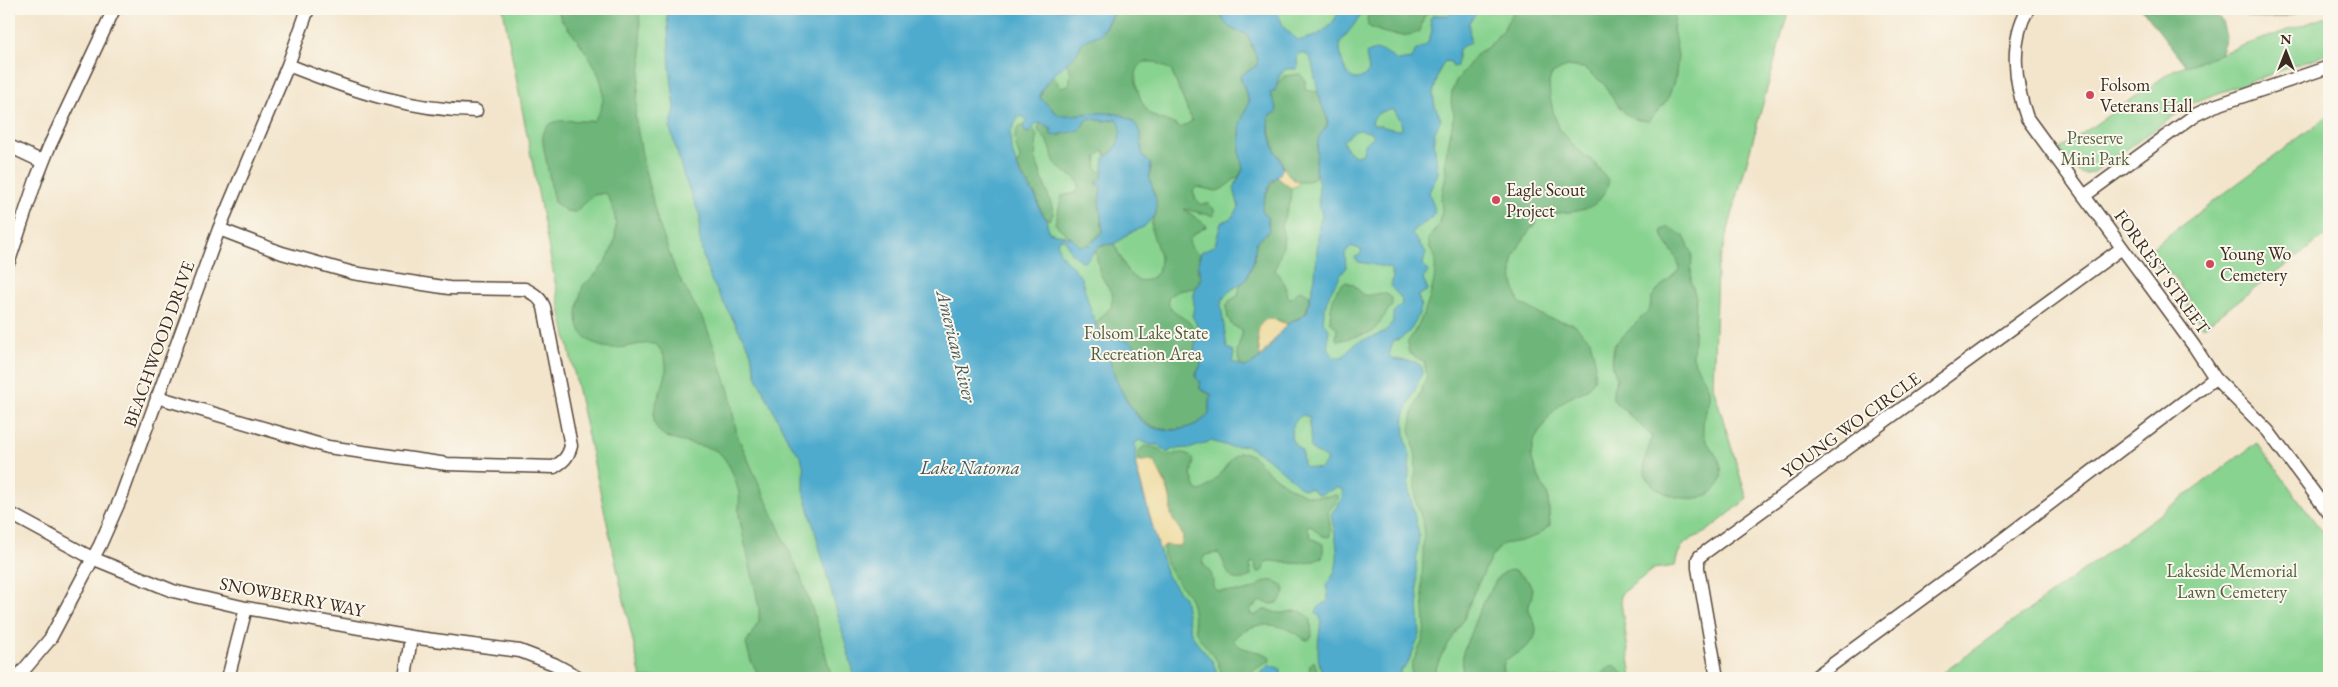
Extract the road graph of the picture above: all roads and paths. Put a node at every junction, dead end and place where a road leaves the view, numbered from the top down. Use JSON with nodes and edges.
{"nodes":[{"id":1,"x":114,"y":9,"type":"edge"},
{"id":2,"x":308,"y":9,"type":"edge"},
{"id":3,"x":2028,"y":9,"type":"edge"},
{"id":4,"x":288,"y":65,"type":"junction"},
{"id":5,"x":2329,"y":67,"type":"edge"},
{"id":6,"x":476,"y":111,"type":"dead end"},
{"id":7,"x":9,"y":146,"type":"edge"},
{"id":8,"x":43,"y":162,"type":"junction"},
{"id":9,"x":2084,"y":196,"type":"junction"},
{"id":10,"x":219,"y":229,"type":"junction"},
{"id":11,"x":2122,"y":248,"type":"junction"},
{"id":12,"x":9,"y":261,"type":"edge"},
{"id":13,"x":2215,"y":378,"type":"junction"},
{"id":14,"x":157,"y":397,"type":"junction"},
{"id":15,"x":9,"y":513,"type":"edge"},
{"id":16,"x":2329,"y":513,"type":"edge"},
{"id":17,"x":92,"y":558,"type":"junction"},
{"id":18,"x":246,"y":608,"type":"junction"},
{"id":19,"x":411,"y":637,"type":"junction"},
{"id":20,"x":17,"y":678,"type":"edge"},
{"id":21,"x":228,"y":678,"type":"edge"},
{"id":22,"x":405,"y":678,"type":"edge"},
{"id":23,"x":580,"y":678,"type":"edge"},
{"id":24,"x":1716,"y":678,"type":"edge"},
{"id":25,"x":1814,"y":678,"type":"edge"}],
"edges":[{"from":1,"to":8,"type":"street"},
{"from":2,"to":4,"type":"street","name":"BEACHWOOD DRIVE"},
{"from":3,"to":9,"type":"street","name":"FORREST STREET"},
{"from":4,"to":6,"type":"street"},
{"from":4,"to":10,"type":"street","name":"BEACHWOOD DRIVE"},
{"from":5,"to":9,"type":"street"},
{"from":7,"to":8,"type":"street"},
{"from":8,"to":12,"type":"street"},
{"from":9,"to":11,"type":"street","name":"FORREST STREET"},
{"from":10,"to":14,"type":"street","name":"BEACHWOOD DRIVE"},
{"from":10,"to":14,"type":"street"},
{"from":11,"to":13,"type":"street","name":"FORREST STREET"},
{"from":11,"to":24,"type":"street","name":"YOUNG WO CIRCLE"},
{"from":13,"to":16,"type":"street","name":"FORREST STREET"},
{"from":13,"to":25,"type":"street"},
{"from":14,"to":17,"type":"street","name":"BEACHWOOD DRIVE"},
{"from":15,"to":17,"type":"street","name":"SNOWBERRY WAY"},
{"from":17,"to":18,"type":"street","name":"SNOWBERRY WAY"},
{"from":17,"to":20,"type":"street","name":"BEACHWOOD DRIVE"},
{"from":18,"to":19,"type":"street","name":"SNOWBERRY WAY"},
{"from":18,"to":21,"type":"street"},
{"from":19,"to":22,"type":"street"},
{"from":19,"to":23,"type":"street","name":"SNOWBERRY WAY"}]}
